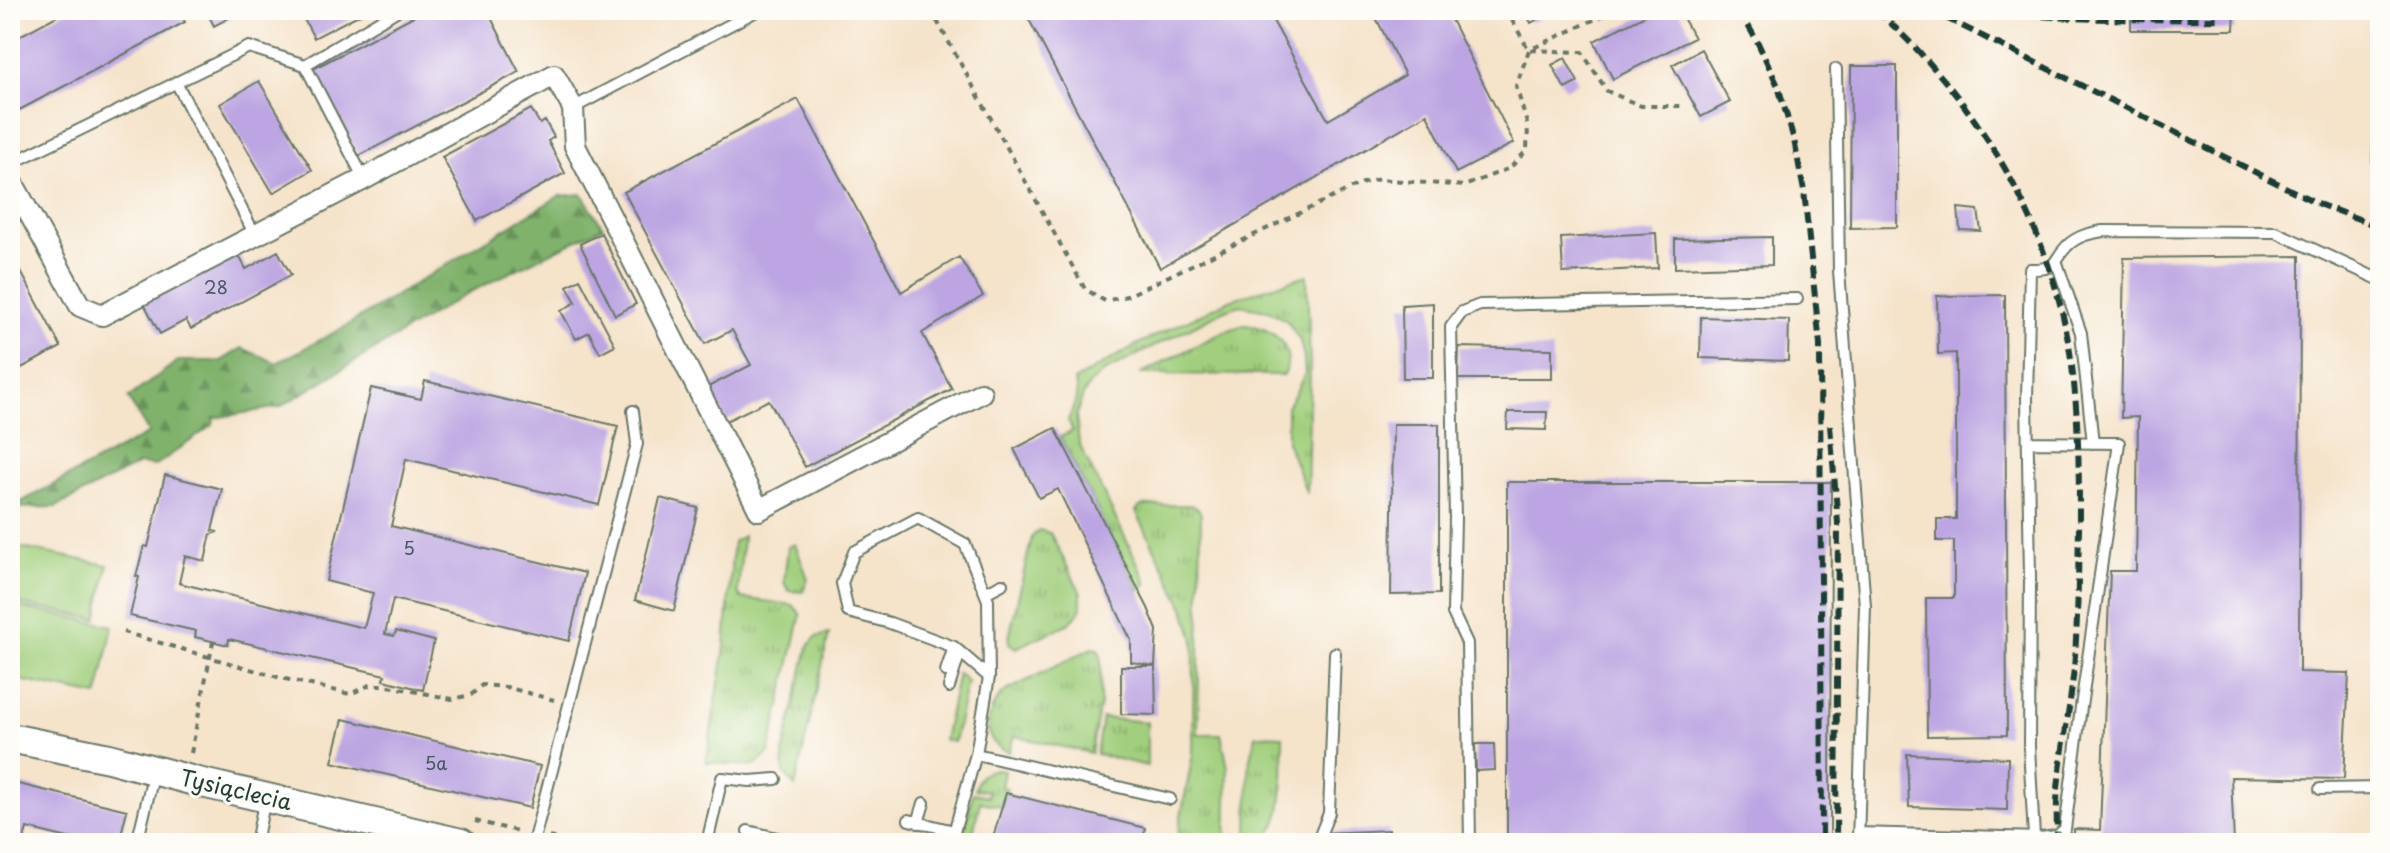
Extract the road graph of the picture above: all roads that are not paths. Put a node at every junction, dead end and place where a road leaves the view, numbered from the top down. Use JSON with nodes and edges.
{"nodes":[{"id":1,"x":398,"y":10,"type":"edge"},
{"id":2,"x":758,"y":10,"type":"edge"},
{"id":3,"x":305,"y":65,"type":"junction"},
{"id":4,"x":1836,"y":69,"type":"dead end"},
{"id":5,"x":176,"y":82,"type":"junction"},
{"id":6,"x":573,"y":108,"type":"junction"},
{"id":7,"x":10,"y":164,"type":"edge"},
{"id":8,"x":10,"y":178,"type":"edge"},
{"id":9,"x":364,"y":179,"type":"junction"},
{"id":10,"x":255,"y":235,"type":"junction"},
{"id":11,"x":2057,"y":263,"type":"junction"},
{"id":12,"x":2380,"y":280,"type":"edge"},
{"id":13,"x":1797,"y":299,"type":"dead end"},
{"id":14,"x":981,"y":393,"type":"dead end"},
{"id":15,"x":633,"y":411,"type":"dead end"},
{"id":16,"x":2028,"y":442,"type":"junction"},
{"id":17,"x":2093,"y":443,"type":"junction"},
{"id":18,"x":1002,"y":584,"type":"dead end"},
{"id":19,"x":985,"y":593,"type":"junction"},
{"id":20,"x":937,"y":641,"type":"junction"},
{"id":21,"x":957,"y":650,"type":"junction"},
{"id":22,"x":932,"y":653,"type":"dead end"},
{"id":23,"x":1335,"y":653,"type":"dead end"},
{"id":24,"x":946,"y":671,"type":"dead end"},
{"id":25,"x":989,"y":677,"type":"junction"},
{"id":26,"x":949,"y":687,"type":"dead end"},
{"id":27,"x":10,"y":738,"type":"edge"},
{"id":28,"x":976,"y":754,"type":"junction"},
{"id":29,"x":154,"y":771,"type":"junction"},
{"id":30,"x":776,"y":779,"type":"dead end"},
{"id":31,"x":2380,"y":788,"type":"edge"},
{"id":32,"x":2320,"y":789,"type":"dead end"},
{"id":33,"x":265,"y":797,"type":"junction"},
{"id":34,"x":1170,"y":799,"type":"dead end"},
{"id":35,"x":924,"y":803,"type":"dead end"},
{"id":36,"x":748,"y":831,"type":"dead end"},
{"id":37,"x":954,"y":831,"type":"junction"},
{"id":38,"x":1858,"y":838,"type":"edge"},
{"id":39,"x":2038,"y":839,"type":"edge"},
{"id":40,"x":137,"y":841,"type":"edge"},
{"id":41,"x":155,"y":843,"type":"edge"},
{"id":42,"x":256,"y":843,"type":"edge"},
{"id":43,"x":461,"y":843,"type":"edge"},
{"id":44,"x":533,"y":843,"type":"edge"},
{"id":45,"x":707,"y":843,"type":"edge"},
{"id":46,"x":798,"y":843,"type":"edge"},
{"id":47,"x":951,"y":843,"type":"edge"},
{"id":48,"x":1317,"y":843,"type":"edge"},
{"id":49,"x":1470,"y":843,"type":"edge"}],
"edges":[{"from":1,"to":3,"type":"lane"},
{"from":2,"to":6,"type":"lane"},
{"from":3,"to":5,"type":"lane"},
{"from":3,"to":9,"type":"lane"},
{"from":4,"to":38,"type":"lane"},
{"from":5,"to":7,"type":"lane"},
{"from":5,"to":10,"type":"lane"},
{"from":6,"to":9,"type":"street"},
{"from":6,"to":14,"type":"street"},
{"from":8,"to":10,"type":"street"},
{"from":9,"to":10,"type":"street"},
{"from":11,"to":12,"type":"lane"},
{"from":11,"to":16,"type":"lane"},
{"from":11,"to":17,"type":"lane"},
{"from":13,"to":49,"type":"lane"},
{"from":15,"to":44,"type":"lane"},
{"from":16,"to":17,"type":"lane"},
{"from":16,"to":39,"type":"lane"},
{"from":17,"to":39,"type":"lane"},
{"from":18,"to":19,"type":"lane"},
{"from":19,"to":20,"type":"lane"},
{"from":19,"to":25,"type":"lane"},
{"from":20,"to":21,"type":"lane"},
{"from":20,"to":22,"type":"lane"},
{"from":21,"to":24,"type":"lane"},
{"from":21,"to":25,"type":"lane"},
{"from":21,"to":26,"type":"lane"},
{"from":23,"to":48,"type":"lane"},
{"from":25,"to":28,"type":"lane"},
{"from":27,"to":29,"type":"street","name":"Tysiąclecia"},
{"from":28,"to":34,"type":"lane"},
{"from":28,"to":37,"type":"lane"},
{"from":29,"to":33,"type":"street","name":"Tysiąclecia"},
{"from":29,"to":40,"type":"lane"},
{"from":30,"to":45,"type":"lane"},
{"from":31,"to":32,"type":"lane"},
{"from":33,"to":42,"type":"lane"},
{"from":33,"to":43,"type":"street","name":"Tysiąclecia"},
{"from":35,"to":37,"type":"lane"},
{"from":36,"to":46,"type":"lane"},
{"from":37,"to":47,"type":"lane"},
{"from":38,"to":39,"type":"lane"},
{"from":40,"to":41,"type":"lane"}]}
